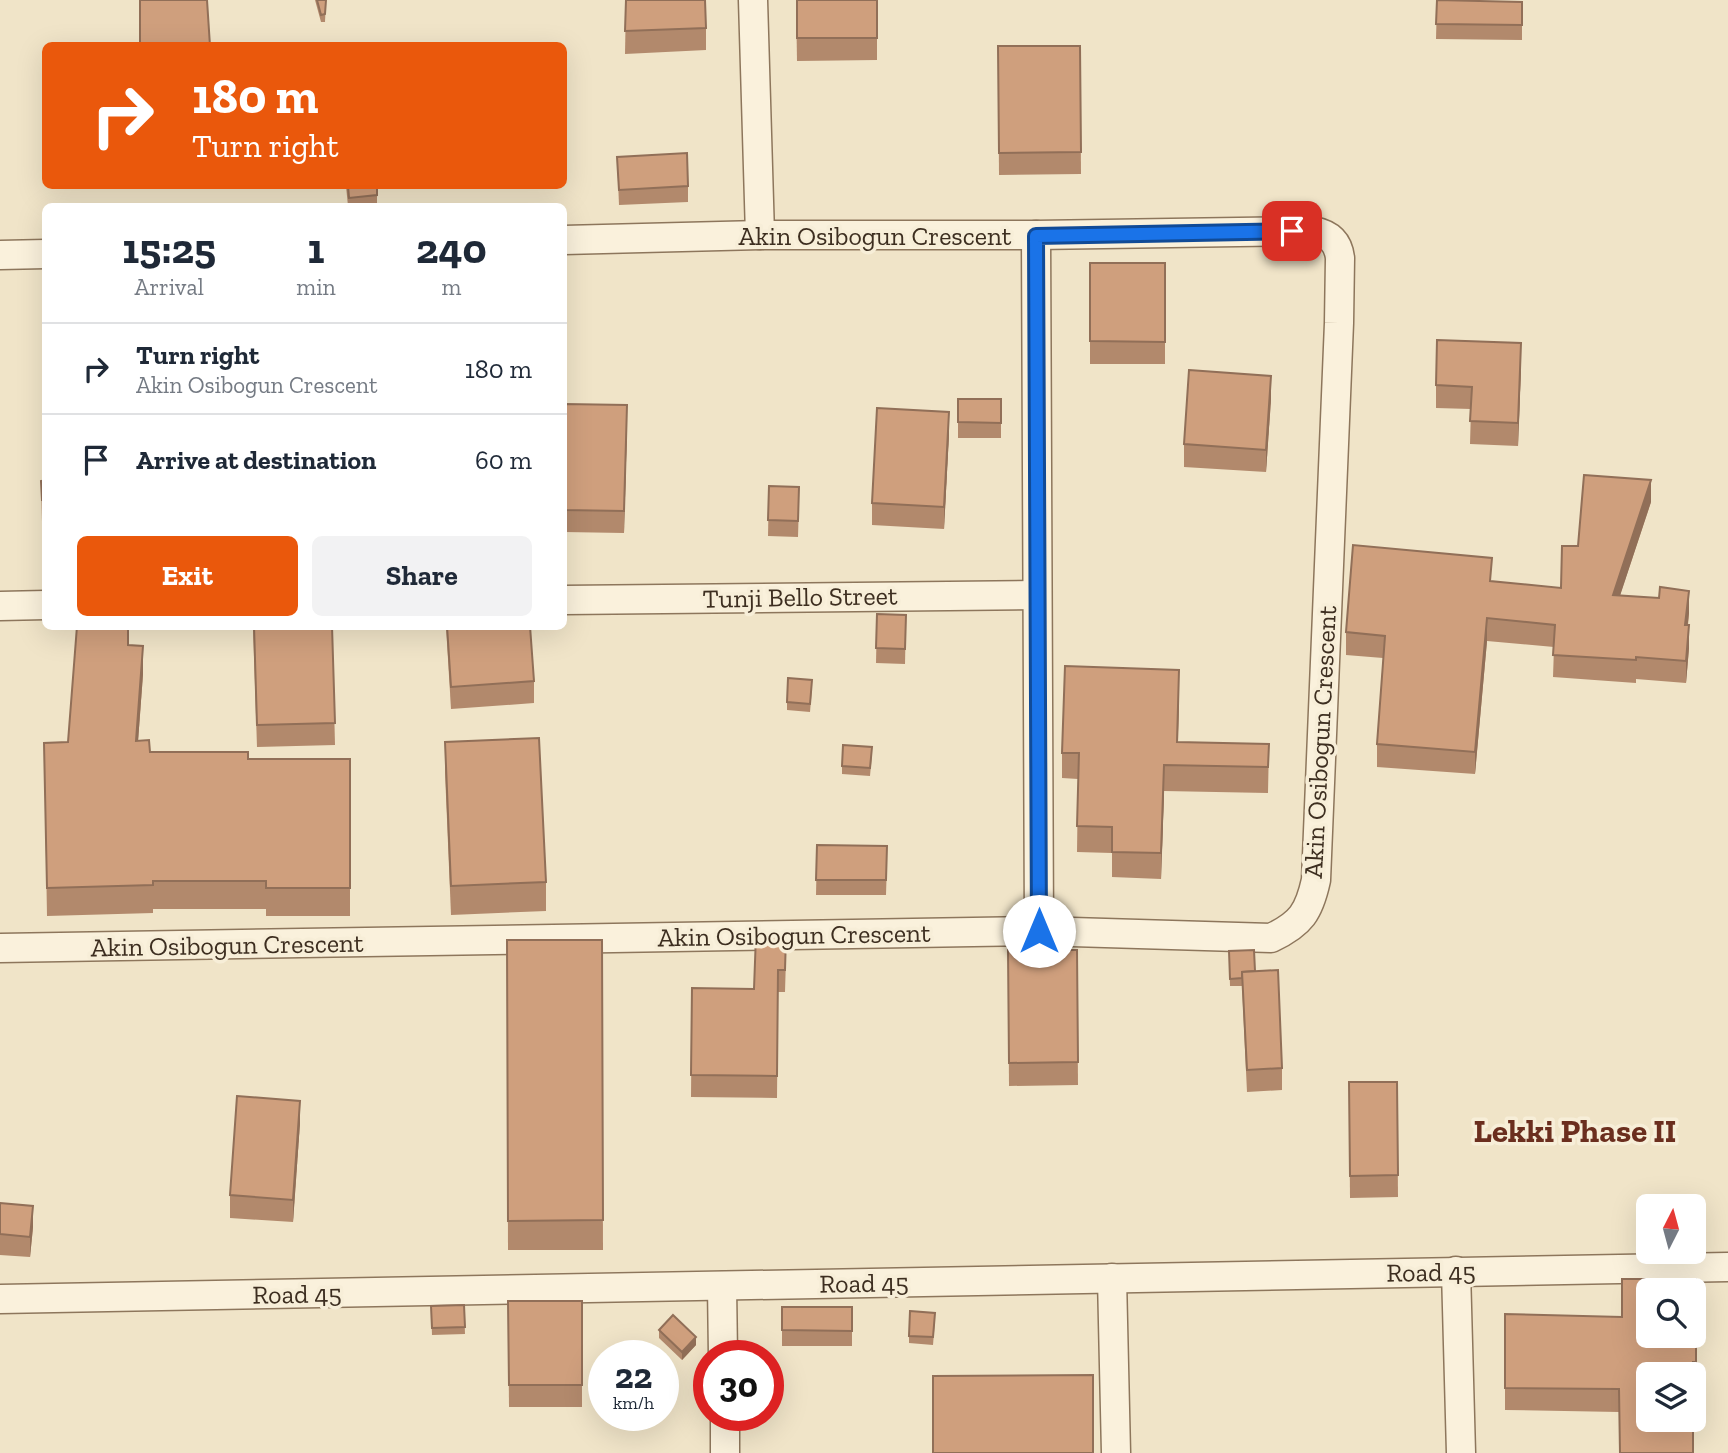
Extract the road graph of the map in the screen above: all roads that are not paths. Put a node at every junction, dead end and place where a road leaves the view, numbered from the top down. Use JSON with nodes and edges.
{"nodes":[{"id":1,"x":753,"y":0,"type":"edge"},
{"id":2,"x":760,"y":235,"type":"junction"},
{"id":3,"x":1036,"y":236,"type":"junction"},
{"id":4,"x":567,"y":240,"type":"edge"},
{"id":5,"x":42,"y":254,"type":"edge"},
{"id":6,"x":0,"y":255,"type":"edge"},
{"id":7,"x":1037,"y":595,"type":"junction"},
{"id":8,"x":567,"y":600,"type":"edge"},
{"id":9,"x":42,"y":605,"type":"edge"},
{"id":10,"x":0,"y":606,"type":"edge"},
{"id":11,"x":1039,"y":931,"type":"junction"},
{"id":12,"x":0,"y":948,"type":"edge"},
{"id":13,"x":1728,"y":1267,"type":"edge"},
{"id":14,"x":1456,"y":1271,"type":"junction"},
{"id":15,"x":1112,"y":1278,"type":"junction"},
{"id":16,"x":722,"y":1286,"type":"junction"},
{"id":17,"x":0,"y":1299,"type":"edge"},
{"id":18,"x":723,"y":1340,"type":"edge"},
{"id":19,"x":724,"y":1431,"type":"edge"},
{"id":20,"x":725,"y":1453,"type":"edge"},
{"id":21,"x":1116,"y":1453,"type":"edge"},
{"id":22,"x":1461,"y":1453,"type":"edge"}],
"edges":[{"from":1,"to":2,"type":"street"},
{"from":2,"to":3,"type":"street","name":"Akin Osibogun Crescent"},
{"from":2,"to":4,"type":"street","name":"Akin Osibogun Crescent"},
{"from":3,"to":7,"type":"street"},
{"from":3,"to":11,"type":"street","name":"Akin Osibogun Crescent"},
{"from":5,"to":6,"type":"street"},
{"from":7,"to":8,"type":"street","name":"Tunji Bello Street"},
{"from":7,"to":11,"type":"street"},
{"from":9,"to":10,"type":"street"},
{"from":11,"to":12,"type":"street","name":"Akin Osibogun Crescent"},
{"from":13,"to":14,"type":"street","name":"Road 45"},
{"from":14,"to":15,"type":"street","name":"Road 45"},
{"from":14,"to":22,"type":"street"},
{"from":15,"to":16,"type":"street","name":"Road 45"},
{"from":15,"to":21,"type":"street"},
{"from":16,"to":17,"type":"street","name":"Road 45"},
{"from":16,"to":18,"type":"street"},
{"from":19,"to":20,"type":"street"}]}
